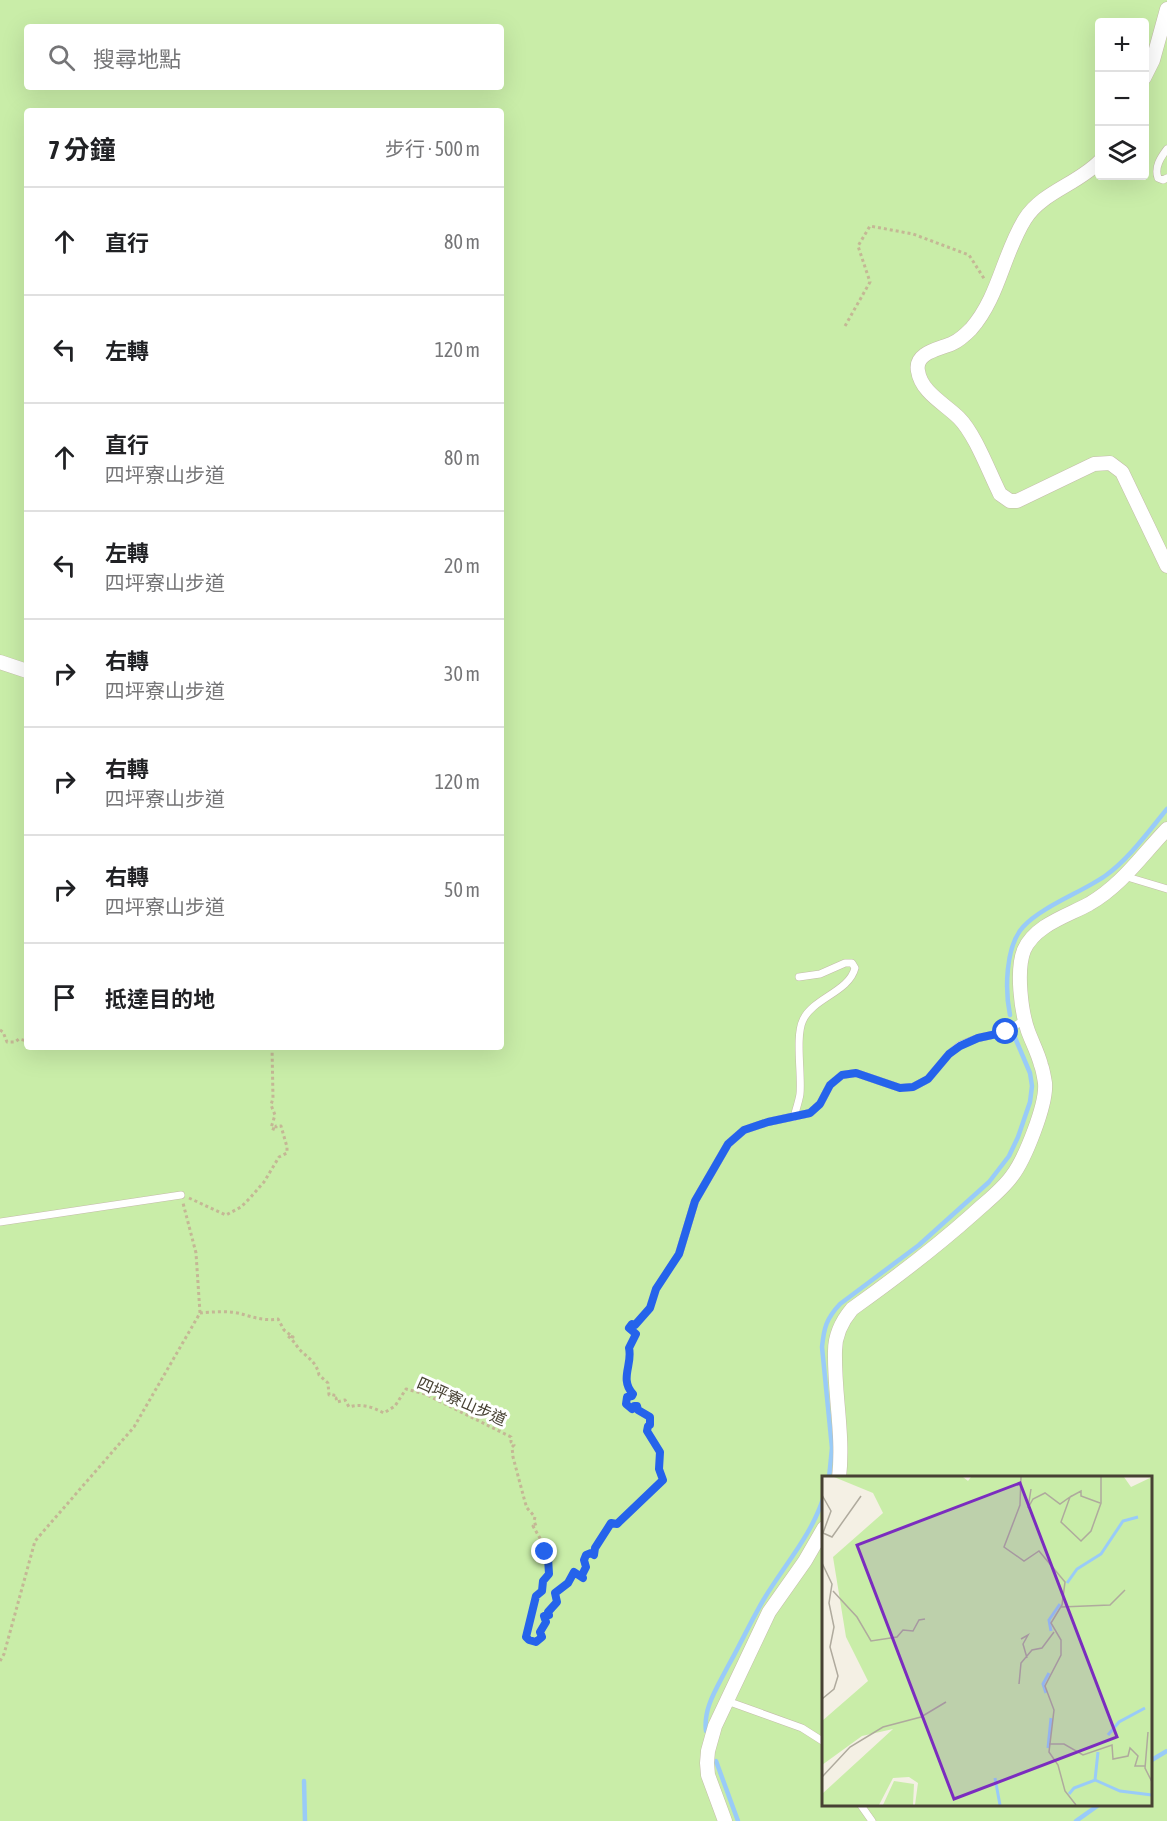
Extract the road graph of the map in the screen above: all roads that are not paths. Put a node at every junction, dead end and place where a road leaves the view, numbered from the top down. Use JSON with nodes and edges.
{"nodes":[{"id":1,"x":1167,"y":9,"type":"edge"},
{"id":2,"x":1147,"y":72,"type":"edge"},
{"id":3,"x":1167,"y":149,"type":"edge"},
{"id":4,"x":1095,"y":165,"type":"edge"},
{"id":5,"x":1167,"y":178,"type":"edge"},
{"id":6,"x":1167,"y":566,"type":"edge"},
{"id":7,"x":0,"y":662,"type":"edge"},
{"id":8,"x":24,"y":670,"type":"edge"},
{"id":9,"x":1167,"y":829,"type":"edge"},
{"id":10,"x":1124,"y":876,"type":"junction"},
{"id":11,"x":1167,"y":889,"type":"edge"},
{"id":12,"x":799,"y":977,"type":"dead end"},
{"id":13,"x":1025,"y":1019,"type":"junction"},
{"id":14,"x":794,"y":1117,"type":"junction"},
{"id":15,"x":181,"y":1195,"type":"road end"},
{"id":16,"x":0,"y":1222,"type":"edge"},
{"id":17,"x":679,"y":1254,"type":"road end"},
{"id":18,"x":839,"y":1476,"type":"edge"},
{"id":19,"x":822,"y":1531,"type":"edge"},
{"id":20,"x":727,"y":1701,"type":"junction"},
{"id":21,"x":822,"y":1741,"type":"edge"},
{"id":22,"x":861,"y":1806,"type":"edge"},
{"id":23,"x":725,"y":1821,"type":"edge"},
{"id":24,"x":872,"y":1821,"type":"edge"}],
"edges":[{"from":1,"to":2,"type":"street"},
{"from":3,"to":5,"type":"lane"},
{"from":4,"to":6,"type":"street"},
{"from":7,"to":8,"type":"street"},
{"from":9,"to":10,"type":"street"},
{"from":10,"to":11,"type":"lane"},
{"from":10,"to":13,"type":"street"},
{"from":12,"to":14,"type":"lane"},
{"from":13,"to":14,"type":"lane"},
{"from":13,"to":18,"type":"street"},
{"from":14,"to":17,"type":"lane"},
{"from":15,"to":16,"type":"lane"},
{"from":19,"to":20,"type":"street"},
{"from":20,"to":21,"type":"lane"},
{"from":20,"to":23,"type":"street"},
{"from":22,"to":24,"type":"lane"}]}
